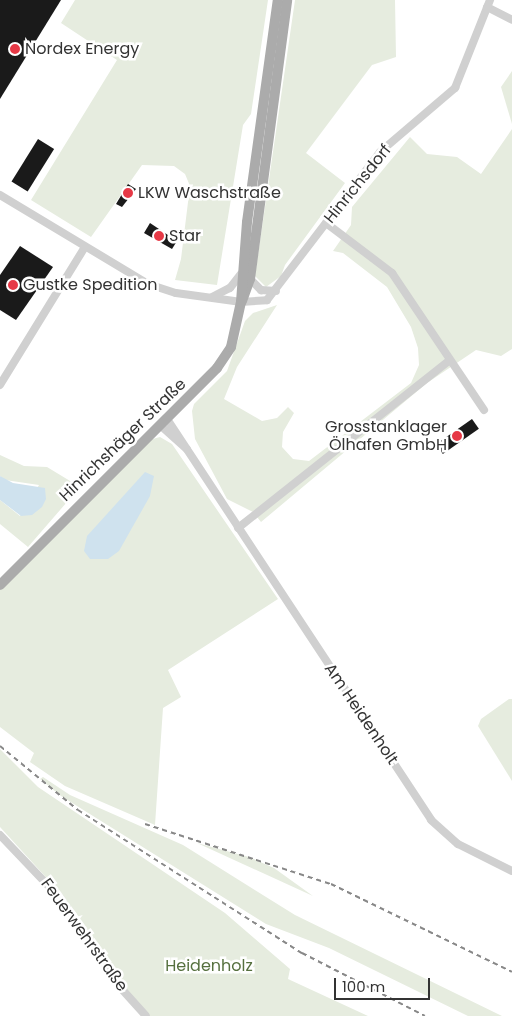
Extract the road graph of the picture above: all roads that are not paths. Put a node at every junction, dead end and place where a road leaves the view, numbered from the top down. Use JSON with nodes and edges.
{"nodes":[{"id":1,"x":278,"y":0,"type":"edge"},
{"id":2,"x":287,"y":0,"type":"edge"},
{"id":3,"x":488,"y":3,"type":"edge"},
{"id":4,"x":512,"y":20,"type":"edge"},
{"id":5,"x":0,"y":195,"type":"edge"},
{"id":6,"x":326,"y":223,"type":"junction"},
{"id":7,"x":85,"y":247,"type":"junction"},
{"id":8,"x":246,"y":277,"type":"junction"},
{"id":9,"x":276,"y":291,"type":"junction"},
{"id":10,"x":211,"y":298,"type":"junction"},
{"id":11,"x":241,"y":302,"type":"junction"},
{"id":12,"x":449,"y":361,"type":"junction"},
{"id":13,"x":1,"y":383,"type":"edge"},
{"id":14,"x":482,"y":411,"type":"dead end"},
{"id":15,"x":164,"y":422,"type":"junction"},
{"id":16,"x":238,"y":528,"type":"junction"},
{"id":17,"x":0,"y":585,"type":"edge"},
{"id":18,"x":0,"y":835,"type":"edge"},
{"id":19,"x":512,"y":871,"type":"edge"},
{"id":20,"x":146,"y":1016,"type":"edge"}],
"edges":[{"from":1,"to":8,"type":"main road","name":"Hinrichshäger Straße"},
{"from":2,"to":8,"type":"main road","name":"Hinrichshäger Straße"},
{"from":3,"to":4,"type":"street","name":"Hinrichsdorf"},
{"from":3,"to":6,"type":"street","name":"Hinrichsdorf"},
{"from":5,"to":7,"type":"street","name":"Hinrichsdorf"},
{"from":6,"to":9,"type":"street","name":"Hinrichsdorf"},
{"from":6,"to":12,"type":"street"},
{"from":7,"to":10,"type":"street","name":"Hinrichsdorf"},
{"from":7,"to":13,"type":"street"},
{"from":8,"to":9,"type":"street"},
{"from":8,"to":10,"type":"street"},
{"from":8,"to":11,"type":"main road","name":"Hinrichshäger Straße"},
{"from":9,"to":11,"type":"street","name":"Hinrichsdorf"},
{"from":10,"to":11,"type":"street","name":"Hinrichsdorf"},
{"from":11,"to":15,"type":"main road","name":"Hinrichshäger Straße"},
{"from":12,"to":14,"type":"street"},
{"from":12,"to":16,"type":"street"},
{"from":15,"to":16,"type":"street","name":"Am Heidenholt"},
{"from":15,"to":17,"type":"main road","name":"Hinrichshäger Straße"},
{"from":16,"to":19,"type":"street","name":"Am Heidenholt"},
{"from":18,"to":20,"type":"street","name":"Feuerwehrstraße"}]}
